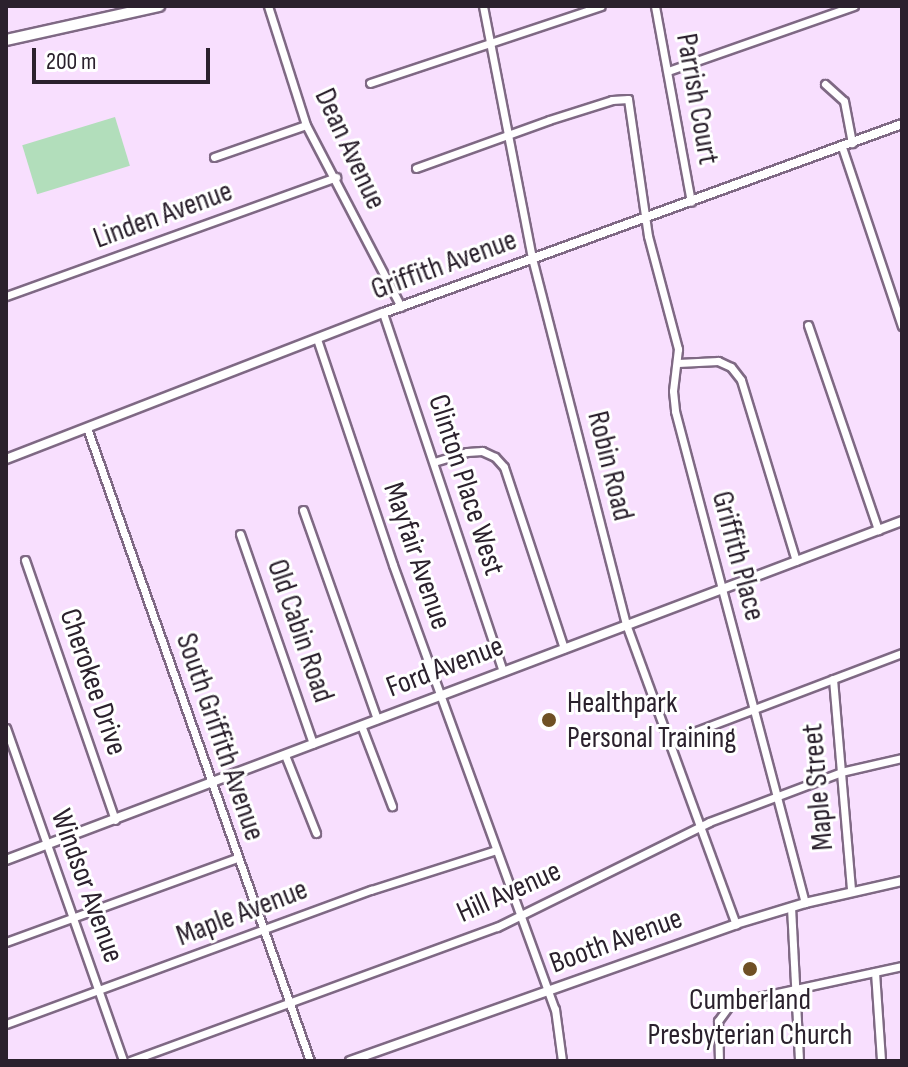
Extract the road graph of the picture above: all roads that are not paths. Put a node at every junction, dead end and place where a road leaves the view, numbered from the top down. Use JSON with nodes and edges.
{"nodes":[{"id":1,"x":99,"y":6,"type":"edge"},
{"id":2,"x":159,"y":6,"type":"edge"},
{"id":3,"x":268,"y":6,"type":"edge"},
{"id":4,"x":483,"y":6,"type":"edge"},
{"id":5,"x":601,"y":6,"type":"edge"},
{"id":6,"x":655,"y":6,"type":"edge"},
{"id":7,"x":854,"y":6,"type":"edge"},
{"id":8,"x":101,"y":20,"type":"junction"},
{"id":9,"x":6,"y":40,"type":"edge"},
{"id":10,"x":490,"y":44,"type":"junction"},
{"id":11,"x":668,"y":71,"type":"junction"},
{"id":12,"x":370,"y":83,"type":"dead end"},
{"id":13,"x":825,"y":84,"type":"dead end"},
{"id":14,"x":902,"y":124,"type":"edge"},
{"id":15,"x":306,"y":125,"type":"junction"},
{"id":16,"x":509,"y":135,"type":"junction"},
{"id":17,"x":847,"y":145,"type":"junction"},
{"id":18,"x":214,"y":157,"type":"dead end"},
{"id":19,"x":416,"y":168,"type":"dead end"},
{"id":20,"x":336,"y":177,"type":"junction"},
{"id":21,"x":691,"y":202,"type":"junction"},
{"id":22,"x":646,"y":219,"type":"junction"},
{"id":23,"x":532,"y":258,"type":"junction"},
{"id":24,"x":6,"y":296,"type":"edge"},
{"id":25,"x":401,"y":307,"type":"junction"},
{"id":26,"x":383,"y":313,"type":"junction"},
{"id":27,"x":808,"y":325,"type":"dead end"},
{"id":28,"x":902,"y":326,"type":"edge"},
{"id":29,"x":317,"y":339,"type":"junction"},
{"id":30,"x":678,"y":363,"type":"junction"},
{"id":31,"x":87,"y":428,"type":"junction"},
{"id":32,"x":6,"y":459,"type":"edge"},
{"id":33,"x":434,"y":462,"type":"junction"},
{"id":34,"x":303,"y":510,"type":"dead end"},
{"id":35,"x":902,"y":521,"type":"edge"},
{"id":36,"x":878,"y":530,"type":"junction"},
{"id":37,"x":240,"y":534,"type":"dead end"},
{"id":38,"x":25,"y":560,"type":"dead end"},
{"id":39,"x":796,"y":561,"type":"junction"},
{"id":40,"x":722,"y":588,"type":"junction"},
{"id":41,"x":626,"y":624,"type":"junction"},
{"id":42,"x":564,"y":648,"type":"junction"},
{"id":43,"x":902,"y":653,"type":"edge"},
{"id":44,"x":503,"y":671,"type":"junction"},
{"id":45,"x":833,"y":679,"type":"junction"},
{"id":46,"x":440,"y":695,"type":"junction"},
{"id":47,"x":754,"y":708,"type":"junction"},
{"id":48,"x":377,"y":719,"type":"junction"},
{"id":49,"x":361,"y":725,"type":"junction"},
{"id":50,"x":6,"y":728,"type":"edge"},
{"id":51,"x":670,"y":741,"type":"junction"},
{"id":52,"x":313,"y":744,"type":"junction"},
{"id":53,"x":285,"y":755,"type":"junction"},
{"id":54,"x":902,"y":758,"type":"edge"},
{"id":55,"x":841,"y":772,"type":"junction"},
{"id":56,"x":212,"y":784,"type":"junction"},
{"id":57,"x":778,"y":796,"type":"junction"},
{"id":58,"x":392,"y":806,"type":"dead end"},
{"id":59,"x":115,"y":820,"type":"junction"},
{"id":60,"x":701,"y":826,"type":"junction"},
{"id":61,"x":316,"y":833,"type":"dead end"},
{"id":62,"x":48,"y":846,"type":"junction"},
{"id":63,"x":496,"y":850,"type":"junction"},
{"id":64,"x":237,"y":858,"type":"junction"},
{"id":65,"x":6,"y":860,"type":"edge"},
{"id":66,"x":902,"y":881,"type":"edge"},
{"id":67,"x":851,"y":891,"type":"junction"},
{"id":68,"x":805,"y":903,"type":"junction"},
{"id":69,"x":791,"y":907,"type":"junction"},
{"id":70,"x":521,"y":917,"type":"junction"},
{"id":71,"x":73,"y":918,"type":"junction"},
{"id":72,"x":736,"y":924,"type":"junction"},
{"id":73,"x":264,"y":930,"type":"junction"},
{"id":74,"x":6,"y":942,"type":"edge"},
{"id":75,"x":902,"y":966,"type":"edge"},
{"id":76,"x":875,"y":972,"type":"junction"},
{"id":77,"x":796,"y":989,"type":"junction"},
{"id":78,"x":549,"y":990,"type":"junction"},
{"id":79,"x":99,"y":992,"type":"junction"},
{"id":80,"x":289,"y":1003,"type":"junction"},
{"id":81,"x":6,"y":1024,"type":"edge"},
{"id":82,"x":123,"y":1061,"type":"edge"},
{"id":83,"x":130,"y":1061,"type":"edge"},
{"id":84,"x":310,"y":1061,"type":"edge"},
{"id":85,"x":350,"y":1061,"type":"edge"},
{"id":86,"x":562,"y":1061,"type":"edge"},
{"id":87,"x":719,"y":1061,"type":"edge"},
{"id":88,"x":799,"y":1061,"type":"edge"},
{"id":89,"x":881,"y":1061,"type":"edge"}],
"edges":[{"from":1,"to":8,"type":"street"},
{"from":2,"to":8,"type":"main road"},
{"from":3,"to":15,"type":"street","name":"Dean Avenue"},
{"from":4,"to":10,"type":"street","name":"Robin Road"},
{"from":5,"to":10,"type":"street"},
{"from":6,"to":11,"type":"street","name":"Parrish Court"},
{"from":7,"to":11,"type":"street"},
{"from":8,"to":9,"type":"main road"},
{"from":10,"to":12,"type":"street"},
{"from":10,"to":16,"type":"street","name":"Robin Road"},
{"from":11,"to":21,"type":"street","name":"Parrish Court"},
{"from":13,"to":17,"type":"street"},
{"from":14,"to":17,"type":"street","name":"Griffith Avenue"},
{"from":15,"to":18,"type":"street"},
{"from":15,"to":20,"type":"street","name":"Dean Avenue"},
{"from":16,"to":19,"type":"street"},
{"from":16,"to":22,"type":"street","name":"Griffith Place"},
{"from":16,"to":23,"type":"street","name":"Robin Road"},
{"from":17,"to":21,"type":"street","name":"Griffith Avenue"},
{"from":17,"to":28,"type":"street"},
{"from":20,"to":24,"type":"street","name":"Linden Avenue"},
{"from":20,"to":25,"type":"street","name":"Dean Avenue"},
{"from":21,"to":22,"type":"street","name":"Griffith Avenue"},
{"from":22,"to":23,"type":"street","name":"Griffith Avenue"},
{"from":22,"to":30,"type":"street","name":"Griffith Place"},
{"from":23,"to":25,"type":"street","name":"Griffith Avenue"},
{"from":23,"to":41,"type":"street","name":"Robin Road"},
{"from":25,"to":26,"type":"street","name":"Griffith Avenue"},
{"from":26,"to":29,"type":"street","name":"Griffith Avenue"},
{"from":26,"to":33,"type":"street","name":"Clinton Place West"},
{"from":27,"to":36,"type":"street"},
{"from":29,"to":31,"type":"street","name":"Griffith Avenue"},
{"from":29,"to":46,"type":"street","name":"Mayfair Avenue"},
{"from":30,"to":39,"type":"street"},
{"from":30,"to":40,"type":"street","name":"Griffith Place"},
{"from":31,"to":32,"type":"street","name":"Griffith Avenue"},
{"from":31,"to":56,"type":"street","name":"South Griffith Avenue"},
{"from":33,"to":42,"type":"street"},
{"from":33,"to":44,"type":"street","name":"Clinton Place West"},
{"from":34,"to":48,"type":"street"},
{"from":35,"to":36,"type":"street","name":"Ford Avenue"},
{"from":36,"to":39,"type":"street","name":"Ford Avenue"},
{"from":37,"to":52,"type":"street","name":"Old Cabin Road"},
{"from":38,"to":59,"type":"street","name":"Cherokee Drive"},
{"from":39,"to":40,"type":"street","name":"Ford Avenue"},
{"from":40,"to":41,"type":"street","name":"Ford Avenue"},
{"from":40,"to":47,"type":"street","name":"Griffith Place"},
{"from":41,"to":42,"type":"street","name":"Ford Avenue"},
{"from":41,"to":51,"type":"street","name":"Robin Road"},
{"from":42,"to":44,"type":"street","name":"Ford Avenue"},
{"from":43,"to":45,"type":"street"},
{"from":44,"to":46,"type":"street","name":"Ford Avenue"},
{"from":45,"to":47,"type":"street"},
{"from":45,"to":55,"type":"street","name":"Maple Street"},
{"from":46,"to":48,"type":"street","name":"Ford Avenue"},
{"from":46,"to":63,"type":"street","name":"Mayfair Avenue"},
{"from":47,"to":51,"type":"street"},
{"from":47,"to":57,"type":"street","name":"Griffith Place"},
{"from":48,"to":49,"type":"street","name":"Ford Avenue"},
{"from":49,"to":52,"type":"street","name":"Ford Avenue"},
{"from":49,"to":58,"type":"street"},
{"from":50,"to":62,"type":"street","name":"Windsor Avenue"},
{"from":51,"to":60,"type":"street","name":"Robin Road"},
{"from":52,"to":53,"type":"street","name":"Ford Avenue"},
{"from":53,"to":56,"type":"street","name":"Ford Avenue"},
{"from":53,"to":61,"type":"street"},
{"from":54,"to":55,"type":"street","name":"Hill Avenue"},
{"from":55,"to":57,"type":"street","name":"Hill Avenue"},
{"from":55,"to":67,"type":"street","name":"Maple Street"},
{"from":56,"to":59,"type":"street","name":"Ford Avenue"},
{"from":56,"to":64,"type":"street","name":"South Griffith Avenue"},
{"from":57,"to":60,"type":"street","name":"Hill Avenue"},
{"from":57,"to":68,"type":"street","name":"Griffith Place"},
{"from":59,"to":62,"type":"street","name":"Ford Avenue"},
{"from":60,"to":70,"type":"street","name":"Hill Avenue"},
{"from":60,"to":72,"type":"street","name":"Robin Road"},
{"from":62,"to":65,"type":"street","name":"Ford Avenue"},
{"from":62,"to":71,"type":"street","name":"Windsor Avenue"},
{"from":63,"to":70,"type":"street","name":"Mayfair Avenue"},
{"from":63,"to":73,"type":"street","name":"Maple Avenue"},
{"from":64,"to":71,"type":"street"},
{"from":64,"to":73,"type":"street","name":"South Griffith Avenue"},
{"from":66,"to":67,"type":"street","name":"Booth Avenue"},
{"from":67,"to":68,"type":"street","name":"Booth Avenue"},
{"from":68,"to":69,"type":"street","name":"Booth Avenue"},
{"from":69,"to":72,"type":"street","name":"Booth Avenue"},
{"from":69,"to":77,"type":"street"},
{"from":70,"to":78,"type":"street","name":"Mayfair Avenue"},
{"from":70,"to":80,"type":"street","name":"Hill Avenue"},
{"from":71,"to":74,"type":"street"},
{"from":71,"to":79,"type":"street","name":"Windsor Avenue"},
{"from":72,"to":78,"type":"street","name":"Booth Avenue"},
{"from":73,"to":79,"type":"street","name":"Maple Avenue"},
{"from":73,"to":80,"type":"street","name":"South Griffith Avenue"},
{"from":75,"to":76,"type":"street"},
{"from":76,"to":77,"type":"street"},
{"from":76,"to":89,"type":"street"},
{"from":77,"to":87,"type":"street"},
{"from":77,"to":88,"type":"street"},
{"from":78,"to":85,"type":"street","name":"Booth Avenue"},
{"from":78,"to":86,"type":"street","name":"Mayfair Avenue"},
{"from":79,"to":81,"type":"street","name":"Maple Avenue"},
{"from":79,"to":82,"type":"street","name":"Windsor Avenue"},
{"from":80,"to":83,"type":"street","name":"Hill Avenue"},
{"from":80,"to":84,"type":"street","name":"South Griffith Avenue"}]}
